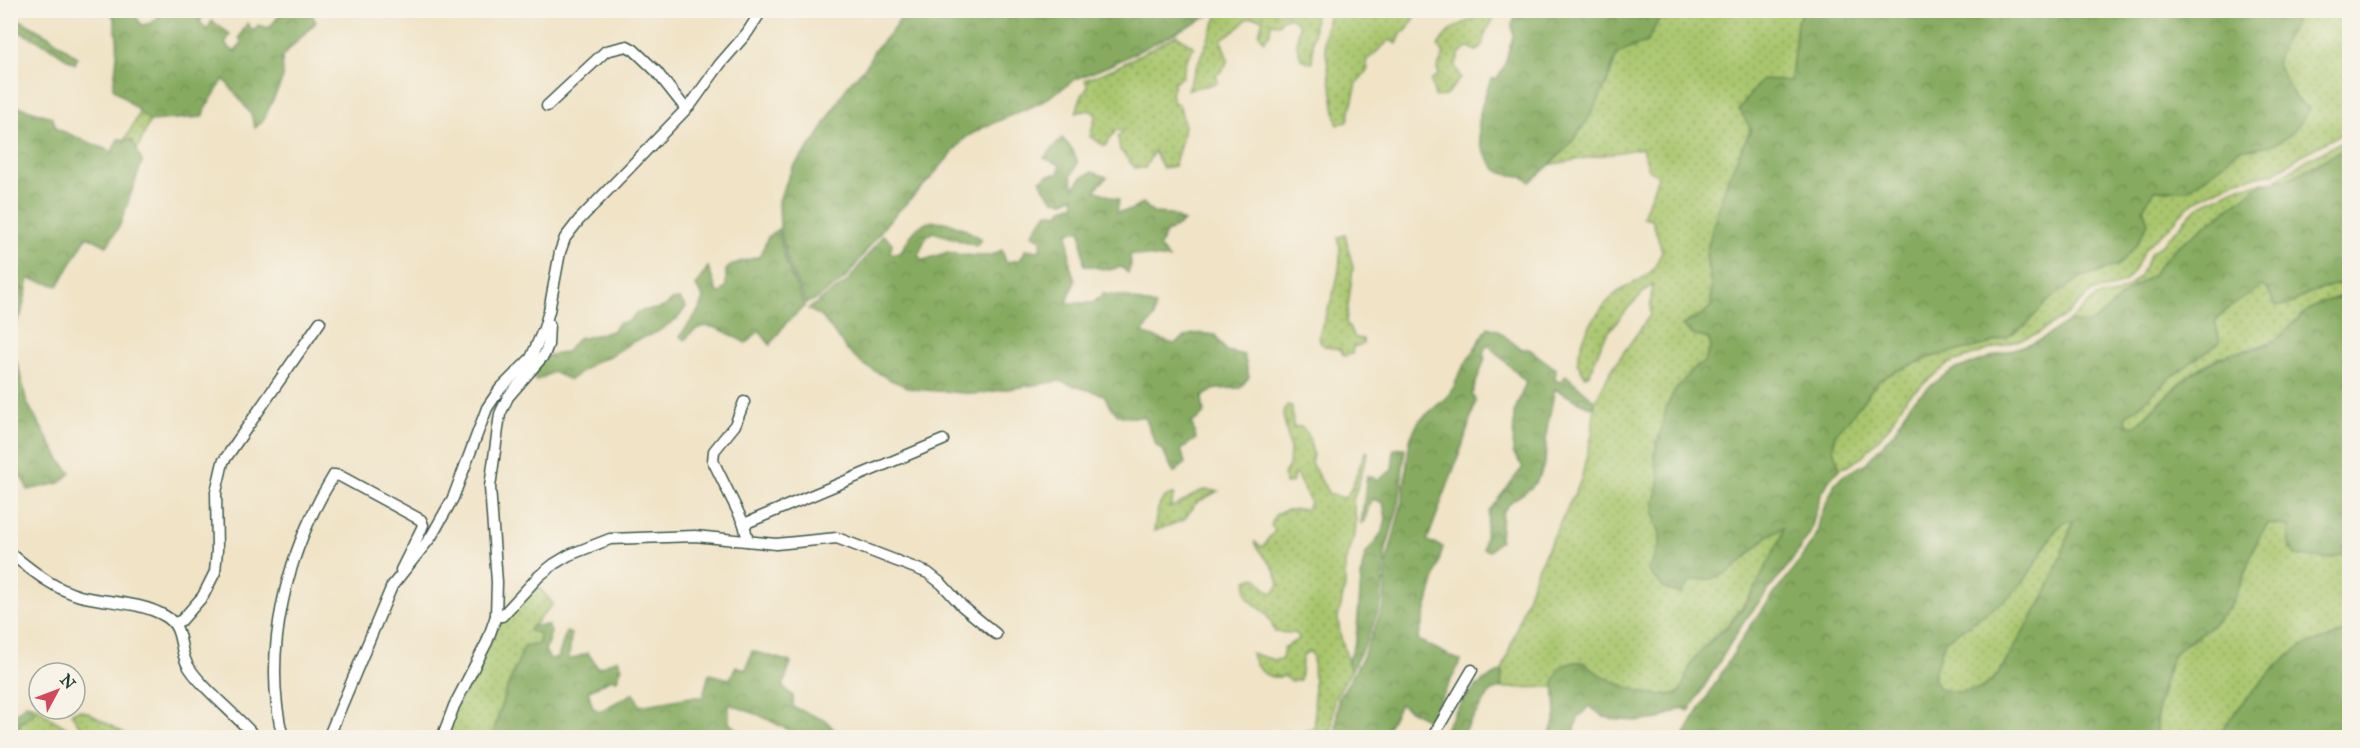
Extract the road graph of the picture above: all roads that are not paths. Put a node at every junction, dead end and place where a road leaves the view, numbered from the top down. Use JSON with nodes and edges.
{"nodes":[{"id":1,"x":762,"y":10,"type":"edge"},
{"id":2,"x":547,"y":106,"type":"dead end"},
{"id":3,"x":686,"y":109,"type":"junction"},
{"id":4,"x":549,"y":311,"type":"junction"},
{"id":5,"x":320,"y":322,"type":"dead end"},
{"id":6,"x":744,"y":402,"type":"dead end"},
{"id":7,"x":943,"y":440,"type":"dead end"},
{"id":8,"x":744,"y":524,"type":"junction"},
{"id":9,"x":748,"y":541,"type":"junction"},
{"id":10,"x":10,"y":553,"type":"edge"},
{"id":11,"x":393,"y":586,"type":"junction"},
{"id":12,"x":496,"y":616,"type":"junction"},
{"id":13,"x":175,"y":622,"type":"junction"},
{"id":14,"x":996,"y":634,"type":"dead end"},
{"id":15,"x":1472,"y":670,"type":"dead end"},
{"id":16,"x":256,"y":738,"type":"edge"},
{"id":17,"x":283,"y":738,"type":"edge"},
{"id":18,"x":328,"y":738,"type":"edge"},
{"id":19,"x":442,"y":738,"type":"edge"},
{"id":20,"x":1432,"y":738,"type":"edge"}],
"edges":[{"from":1,"to":3,"type":"street"},
{"from":2,"to":3,"type":"street"},
{"from":3,"to":4,"type":"street"},
{"from":4,"to":11,"type":"street"},
{"from":4,"to":12,"type":"street"},
{"from":5,"to":13,"type":"street"},
{"from":6,"to":8,"type":"street"},
{"from":7,"to":8,"type":"street"},
{"from":8,"to":9,"type":"street"},
{"from":9,"to":12,"type":"street"},
{"from":9,"to":14,"type":"street"},
{"from":10,"to":13,"type":"street"},
{"from":11,"to":17,"type":"street"},
{"from":11,"to":18,"type":"street"},
{"from":12,"to":19,"type":"street"},
{"from":13,"to":16,"type":"street"},
{"from":15,"to":20,"type":"street"}]}
